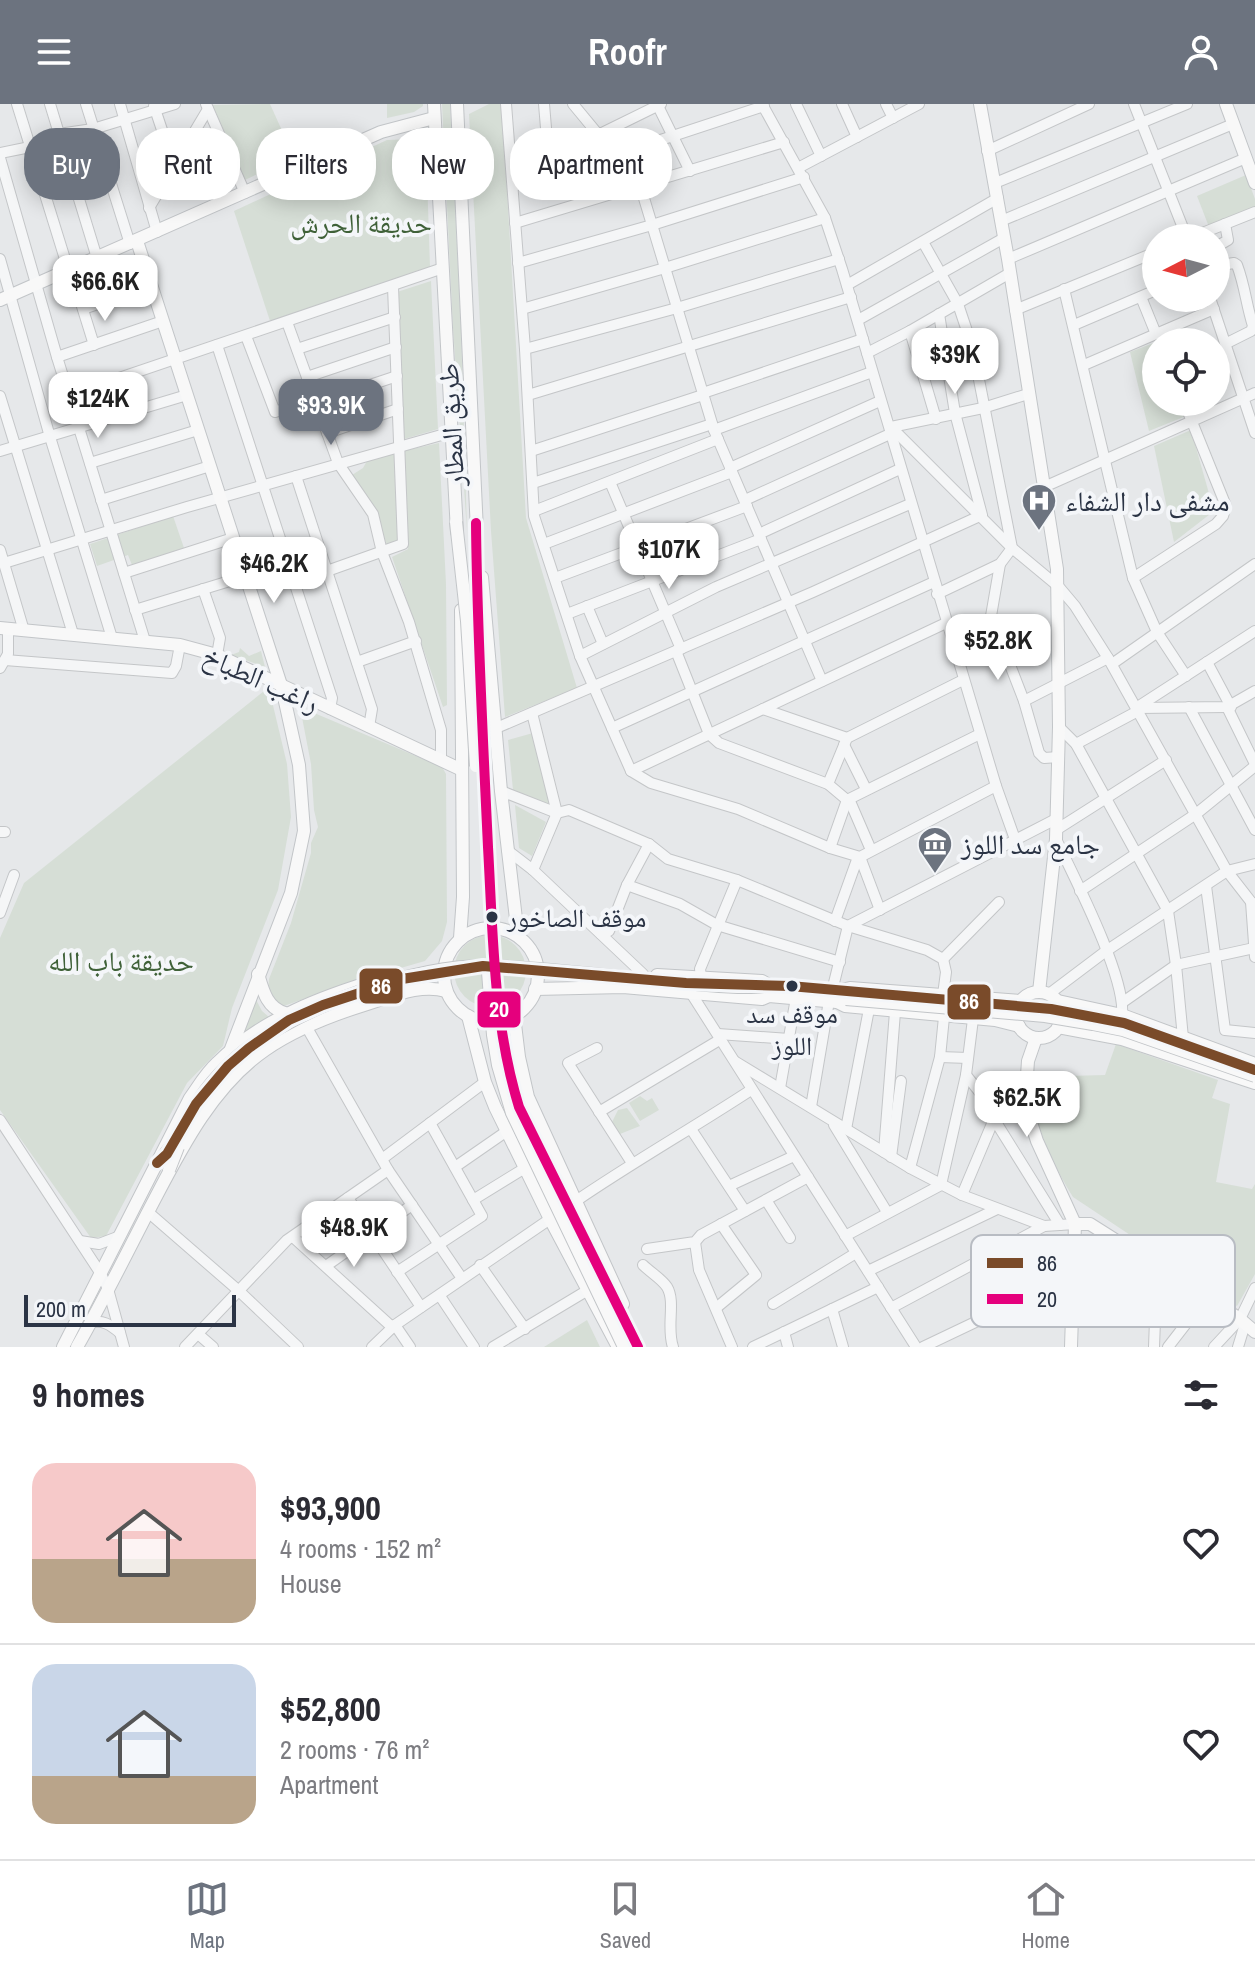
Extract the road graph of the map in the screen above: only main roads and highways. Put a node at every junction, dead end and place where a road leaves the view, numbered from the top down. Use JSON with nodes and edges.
{"nodes":[{"id":1,"x":434,"y":104,"type":"edge"},
{"id":2,"x":457,"y":104,"type":"edge"},
{"id":3,"x":980,"y":104,"type":"edge"},
{"id":4,"x":1226,"y":104,"type":"edge"},
{"id":5,"x":434,"y":118,"type":"junction"},
{"id":6,"x":1255,"y":183,"type":"edge"},
{"id":7,"x":133,"y":242,"type":"junction"},
{"id":8,"x":6,"y":298,"type":"edge"},
{"id":9,"x":456,"y":522,"type":"junction"},
{"id":10,"x":476,"y":523,"type":"junction"},
{"id":11,"x":4,"y":628,"type":"edge"},
{"id":12,"x":282,"y":688,"type":"junction"},
{"id":13,"x":462,"y":770,"type":"junction"},
{"id":14,"x":518,"y":936,"type":"junction"},
{"id":15,"x":460,"y":938,"type":"junction"},
{"id":16,"x":445,"y":964,"type":"junction"},
{"id":17,"x":536,"y":964,"type":"junction"},
{"id":18,"x":400,"y":973,"type":"junction"},
{"id":19,"x":258,"y":974,"type":"junction"},
{"id":20,"x":535,"y":989,"type":"junction"},
{"id":21,"x":769,"y":990,"type":"junction"},
{"id":22,"x":446,"y":991,"type":"junction"},
{"id":23,"x":405,"y":993,"type":"junction"},
{"id":24,"x":838,"y":996,"type":"junction"},
{"id":25,"x":1049,"y":996,"type":"junction"},
{"id":26,"x":1020,"y":1001,"type":"junction"},
{"id":27,"x":285,"y":1013,"type":"junction"},
{"id":28,"x":468,"y":1016,"type":"junction"},
{"id":29,"x":514,"y":1016,"type":"junction"},
{"id":30,"x":1019,"y":1026,"type":"junction"},
{"id":31,"x":1058,"y":1027,"type":"junction"},
{"id":32,"x":1036,"y":1038,"type":"junction"},
{"id":33,"x":229,"y":1054,"type":"junction"},
{"id":34,"x":1255,"y":1064,"type":"edge"},
{"id":35,"x":1255,"y":1073,"type":"edge"},
{"id":36,"x":1255,"y":1083,"type":"edge"},
{"id":37,"x":157,"y":1163,"type":"junction"},
{"id":38,"x":169,"y":1170,"type":"junction"},
{"id":39,"x":1075,"y":1224,"type":"junction"},
{"id":40,"x":1074,"y":1235,"type":"edge"},
{"id":41,"x":1107,"y":1235,"type":"edge"},
{"id":42,"x":63,"y":1347,"type":"edge"},
{"id":43,"x":77,"y":1347,"type":"edge"},
{"id":44,"x":618,"y":1347,"type":"edge"},
{"id":45,"x":624,"y":1347,"type":"edge"},
{"id":46,"x":640,"y":1347,"type":"edge"}],
"edges":[{"from":1,"to":5,"type":"main road","name":"طريق المطار"},
{"from":2,"to":10,"type":"main road","name":"طريق المطار"},
{"from":3,"to":25,"type":"main road"},
{"from":4,"to":6,"type":"main road"},
{"from":5,"to":7,"type":"main road"},
{"from":5,"to":9,"type":"main road","name":"طريق المطار"},
{"from":7,"to":8,"type":"main road"},
{"from":7,"to":12,"type":"main road"},
{"from":9,"to":13,"type":"main road","name":"طريق المطار"},
{"from":9,"to":45,"type":"main road","bridge":true},
{"from":10,"to":14,"type":"main road","name":"طريق المطار"},
{"from":10,"to":46,"type":"main road","bridge":true},
{"from":11,"to":12,"type":"main road","name":"راغب الطباخ"},
{"from":12,"to":13,"type":"main road","name":"راغب الطباخ"},
{"from":12,"to":19,"type":"main road"},
{"from":13,"to":15,"type":"main road","name":"طريق المطار"},
{"from":14,"to":15,"type":"main road"},
{"from":14,"to":17,"type":"main road"},
{"from":15,"to":16,"type":"main road"},
{"from":16,"to":18,"type":"main road"},
{"from":16,"to":22,"type":"main road"},
{"from":17,"to":20,"type":"main road"},
{"from":17,"to":21,"type":"main road"},
{"from":18,"to":23,"type":"main road"},
{"from":18,"to":27,"type":"main road"},
{"from":19,"to":27,"type":"main road"},
{"from":19,"to":33,"type":"main road"},
{"from":20,"to":21,"type":"main road"},
{"from":20,"to":29,"type":"main road"},
{"from":21,"to":24,"type":"main road"},
{"from":21,"to":24,"type":"main road"},
{"from":21,"to":37,"type":"main road","bridge":true},
{"from":21,"to":38,"type":"main road","bridge":true},
{"from":22,"to":23,"type":"main road"},
{"from":22,"to":28,"type":"main road"},
{"from":23,"to":38,"type":"main road"},
{"from":24,"to":26,"type":"main road"},
{"from":24,"to":30,"type":"main road"},
{"from":24,"to":35,"type":"main road","bridge":true},
{"from":25,"to":26,"type":"main road"},
{"from":25,"to":31,"type":"main road"},
{"from":25,"to":34,"type":"main road"},
{"from":26,"to":30,"type":"main road"},
{"from":27,"to":33,"type":"main road"},
{"from":28,"to":29,"type":"main road"},
{"from":28,"to":44,"type":"main road"},
{"from":29,"to":46,"type":"main road"},
{"from":30,"to":32,"type":"main road"},
{"from":31,"to":32,"type":"main road"},
{"from":31,"to":36,"type":"main road"},
{"from":32,"to":39,"type":"main road"},
{"from":33,"to":37,"type":"main road"},
{"from":37,"to":42,"type":"main road"},
{"from":38,"to":43,"type":"main road"},
{"from":39,"to":40,"type":"main road"},
{"from":39,"to":41,"type":"main road"}]}
